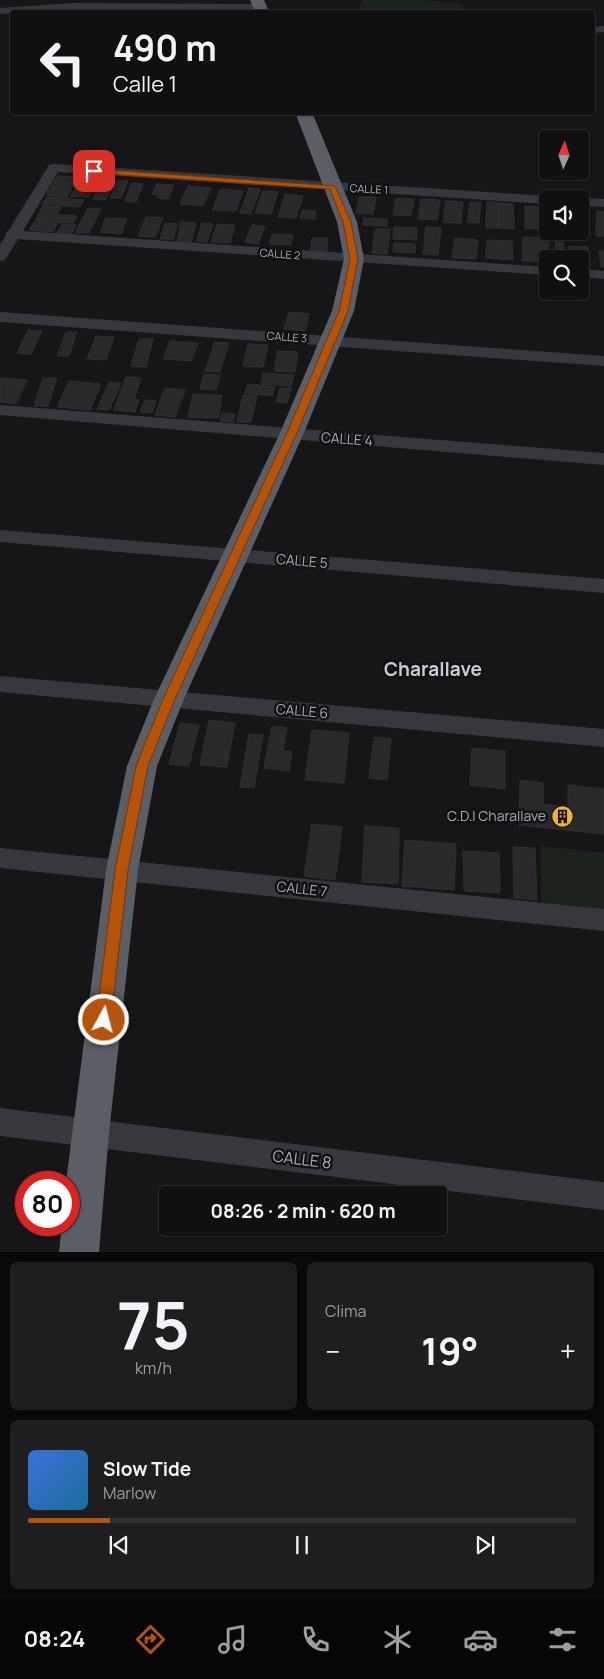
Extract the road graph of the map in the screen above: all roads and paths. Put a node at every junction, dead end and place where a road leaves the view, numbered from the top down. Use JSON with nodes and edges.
{"nodes":[{"id":1,"x":260,"y":6,"type":"edge"},
{"id":2,"x":15,"y":10,"type":"edge"},
{"id":3,"x":304,"y":115,"type":"edge"},
{"id":4,"x":333,"y":187,"type":"junction"},
{"id":5,"x":539,"y":199,"type":"edge"},
{"id":6,"x":589,"y":202,"type":"edge"},
{"id":7,"x":604,"y":203,"type":"edge"},
{"id":8,"x":12,"y":234,"type":"junction"},
{"id":9,"x":0,"y":257,"type":"edge"},
{"id":10,"x":354,"y":259,"type":"junction"},
{"id":11,"x":539,"y":270,"type":"edge"},
{"id":12,"x":589,"y":274,"type":"edge"},
{"id":13,"x":604,"y":275,"type":"edge"},
{"id":14,"x":0,"y":317,"type":"edge"},
{"id":15,"x":330,"y":340,"type":"junction"},
{"id":16,"x":604,"y":361,"type":"edge"},
{"id":17,"x":0,"y":410,"type":"edge"},
{"id":18,"x":291,"y":435,"type":"junction"},
{"id":19,"x":604,"y":459,"type":"edge"},
{"id":20,"x":0,"y":536,"type":"edge"},
{"id":21,"x":235,"y":556,"type":"junction"},
{"id":22,"x":604,"y":586,"type":"edge"},
{"id":23,"x":0,"y":684,"type":"edge"},
{"id":24,"x":169,"y":699,"type":"junction"},
{"id":25,"x":604,"y":738,"type":"edge"},
{"id":26,"x":0,"y":858,"type":"edge"},
{"id":27,"x":122,"y":870,"type":"junction"},
{"id":28,"x":604,"y":920,"type":"edge"},
{"id":29,"x":0,"y":1122,"type":"edge"},
{"id":30,"x":90,"y":1133,"type":"junction"},
{"id":31,"x":604,"y":1196,"type":"edge"},
{"id":32,"x":79,"y":1252,"type":"edge"}],
"edges":[{"from":1,"to":2,"type":"street"},
{"from":3,"to":4,"type":"highway"},
{"from":4,"to":5,"type":"street","name":"CALLE 1"},
{"from":4,"to":8,"type":"street","name":"CALLE 1"},
{"from":4,"to":10,"type":"highway"},
{"from":6,"to":7,"type":"street"},
{"from":8,"to":9,"type":"street","name":"CALLE 1"},
{"from":8,"to":10,"type":"street","name":"CALLE 2"},
{"from":10,"to":11,"type":"street","name":"CALLE 2"},
{"from":10,"to":15,"type":"highway"},
{"from":12,"to":13,"type":"street"},
{"from":14,"to":15,"type":"street","name":"CALLE 3"},
{"from":15,"to":16,"type":"street","name":"CALLE 3"},
{"from":15,"to":18,"type":"highway"},
{"from":17,"to":18,"type":"street","name":"CALLE 4"},
{"from":18,"to":19,"type":"street","name":"CALLE 4"},
{"from":18,"to":21,"type":"highway"},
{"from":20,"to":21,"type":"street","name":"CALLE 5"},
{"from":21,"to":22,"type":"street","name":"CALLE 5"},
{"from":21,"to":24,"type":"highway"},
{"from":23,"to":24,"type":"street","name":"CALLE 6"},
{"from":24,"to":25,"type":"street","name":"CALLE 6"},
{"from":24,"to":27,"type":"highway"},
{"from":26,"to":27,"type":"street","name":"CALLE 7"},
{"from":27,"to":28,"type":"street","name":"CALLE 7"},
{"from":27,"to":30,"type":"highway"},
{"from":29,"to":30,"type":"street","name":"CALLE 8"},
{"from":30,"to":31,"type":"street","name":"CALLE 8"},
{"from":30,"to":32,"type":"highway"}]}
